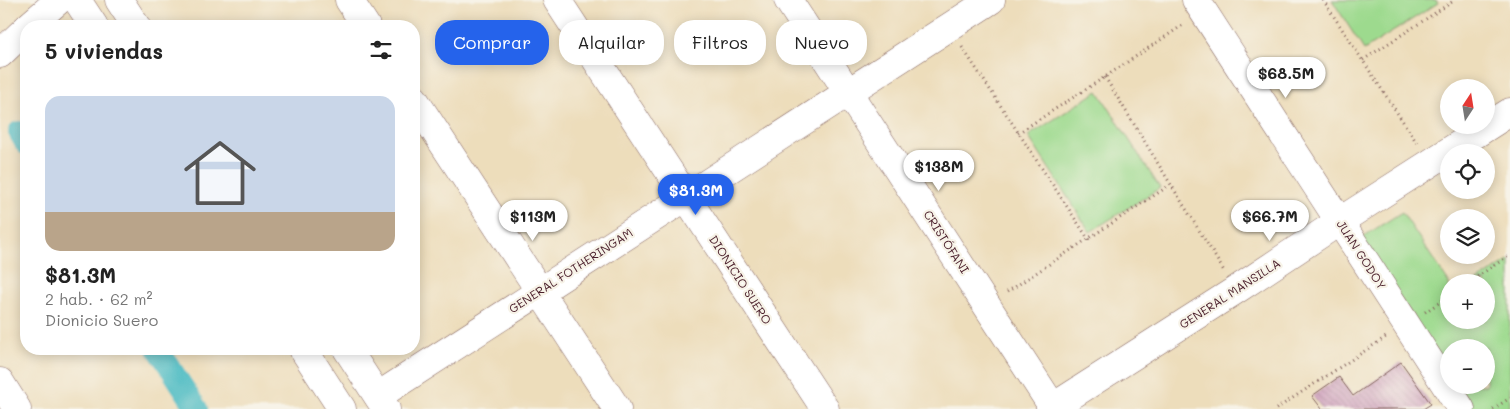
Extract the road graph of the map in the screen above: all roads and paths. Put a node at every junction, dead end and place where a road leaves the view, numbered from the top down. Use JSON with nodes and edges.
{"nodes":[{"id":1,"x":59,"y":0,"type":"edge"},
{"id":2,"x":77,"y":0,"type":"edge"},
{"id":3,"x":119,"y":0,"type":"edge"},
{"id":4,"x":348,"y":0,"type":"edge"},
{"id":5,"x":557,"y":0,"type":"edge"},
{"id":6,"x":788,"y":0,"type":"edge"},
{"id":7,"x":991,"y":0,"type":"edge"},
{"id":8,"x":1323,"y":0,"type":"edge"},
{"id":9,"x":1455,"y":0,"type":"edge"},
{"id":10,"x":1449,"y":2,"type":"edge"},
{"id":11,"x":1199,"y":6,"type":"edge"},
{"id":12,"x":37,"y":20,"type":"edge"},
{"id":13,"x":90,"y":20,"type":"edge"},
{"id":14,"x":132,"y":20,"type":"edge"},
{"id":15,"x":362,"y":20,"type":"edge"},
{"id":16,"x":949,"y":28,"type":"junction"},
{"id":17,"x":20,"y":35,"type":"edge"},
{"id":18,"x":0,"y":54,"type":"edge"},
{"id":19,"x":1363,"y":60,"type":"junction"},
{"id":20,"x":1105,"y":77,"type":"junction"},
{"id":21,"x":849,"y":92,"type":"junction"},
{"id":22,"x":420,"y":108,"type":"edge"},
{"id":23,"x":1510,"y":112,"type":"edge"},
{"id":24,"x":1018,"y":133,"type":"junction"},
{"id":25,"x":1430,"y":162,"type":"junction"},
{"id":26,"x":1170,"y":185,"type":"junction"},
{"id":27,"x":686,"y":197,"type":"junction"},
{"id":28,"x":1340,"y":221,"type":"junction"},
{"id":29,"x":1089,"y":240,"type":"junction"},
{"id":30,"x":1510,"y":255,"type":"edge"},
{"id":31,"x":1481,"y":274,"type":"edge"},
{"id":32,"x":1236,"y":290,"type":"junction"},
{"id":33,"x":540,"y":292,"type":"junction"},
{"id":34,"x":1440,"y":302,"type":"edge"},
{"id":35,"x":988,"y":305,"type":"junction"},
{"id":36,"x":1406,"y":324,"type":"junction"},
{"id":37,"x":307,"y":355,"type":"edge"},
{"id":38,"x":351,"y":355,"type":"edge"},
{"id":39,"x":0,"y":382,"type":"edge"},
{"id":40,"x":1510,"y":398,"type":"edge"},
{"id":41,"x":382,"y":403,"type":"edge"},
{"id":42,"x":1052,"y":408,"type":"edge"},
{"id":43,"x":17,"y":409,"type":"edge"},
{"id":44,"x":342,"y":409,"type":"edge"},
{"id":45,"x":617,"y":409,"type":"edge"},
{"id":46,"x":825,"y":409,"type":"edge"},
{"id":47,"x":1276,"y":409,"type":"edge"},
{"id":48,"x":1461,"y":409,"type":"edge"},
{"id":49,"x":1493,"y":409,"type":"edge"}],
"edges":[{"from":1,"to":12,"type":"street"},
{"from":2,"to":13,"type":"street"},
{"from":3,"to":14,"type":"street"},
{"from":4,"to":15,"type":"street"},
{"from":5,"to":27,"type":"street","name":"DIONICIO SUERO"},
{"from":6,"to":21,"type":"street","name":"CRISTÓFANI"},
{"from":7,"to":16,"type":"street","name":"GENERAL FOTHERINGAM"},
{"from":8,"to":19,"type":"path"},
{"from":9,"to":10,"type":"path"},
{"from":10,"to":19,"type":"path"},
{"from":11,"to":20,"type":"path"},
{"from":11,"to":28,"type":"street","name":"JUAN GODOY"},
{"from":16,"to":21,"type":"street","name":"GENERAL FOTHERINGAM"},
{"from":16,"to":24,"type":"path"},
{"from":17,"to":18,"type":"street"},
{"from":19,"to":25,"type":"path"},
{"from":20,"to":24,"type":"path"},
{"from":20,"to":26,"type":"path"},
{"from":21,"to":27,"type":"street","name":"GENERAL FOTHERINGAM"},
{"from":21,"to":35,"type":"street","name":"CRISTÓFANI"},
{"from":22,"to":33,"type":"street"},
{"from":23,"to":25,"type":"street","name":"GENERAL MANSILLA"},
{"from":24,"to":29,"type":"path"},
{"from":25,"to":28,"type":"street","name":"GENERAL MANSILLA"},
{"from":26,"to":29,"type":"path"},
{"from":26,"to":32,"type":"path"},
{"from":27,"to":33,"type":"street","name":"GENERAL FOTHERINGAM"},
{"from":27,"to":46,"type":"street","name":"DIONICIO SUERO"},
{"from":28,"to":32,"type":"street","name":"GENERAL MANSILLA"},
{"from":28,"to":36,"type":"street","name":"JUAN GODOY"},
{"from":29,"to":35,"type":"path"},
{"from":30,"to":31,"type":"path"},
{"from":32,"to":42,"type":"street","name":"GENERAL MANSILLA"},
{"from":33,"to":41,"type":"street","name":"GENERAL FOTHERINGAM"},
{"from":33,"to":45,"type":"street"},
{"from":34,"to":36,"type":"path"},
{"from":35,"to":42,"type":"street","name":"CRISTÓFANI"},
{"from":36,"to":47,"type":"path"},
{"from":36,"to":48,"type":"street","name":"JUAN GODOY"},
{"from":37,"to":44,"type":"street"},
{"from":38,"to":41,"type":"street"},
{"from":39,"to":43,"type":"street"},
{"from":40,"to":49,"type":"path"}]}
